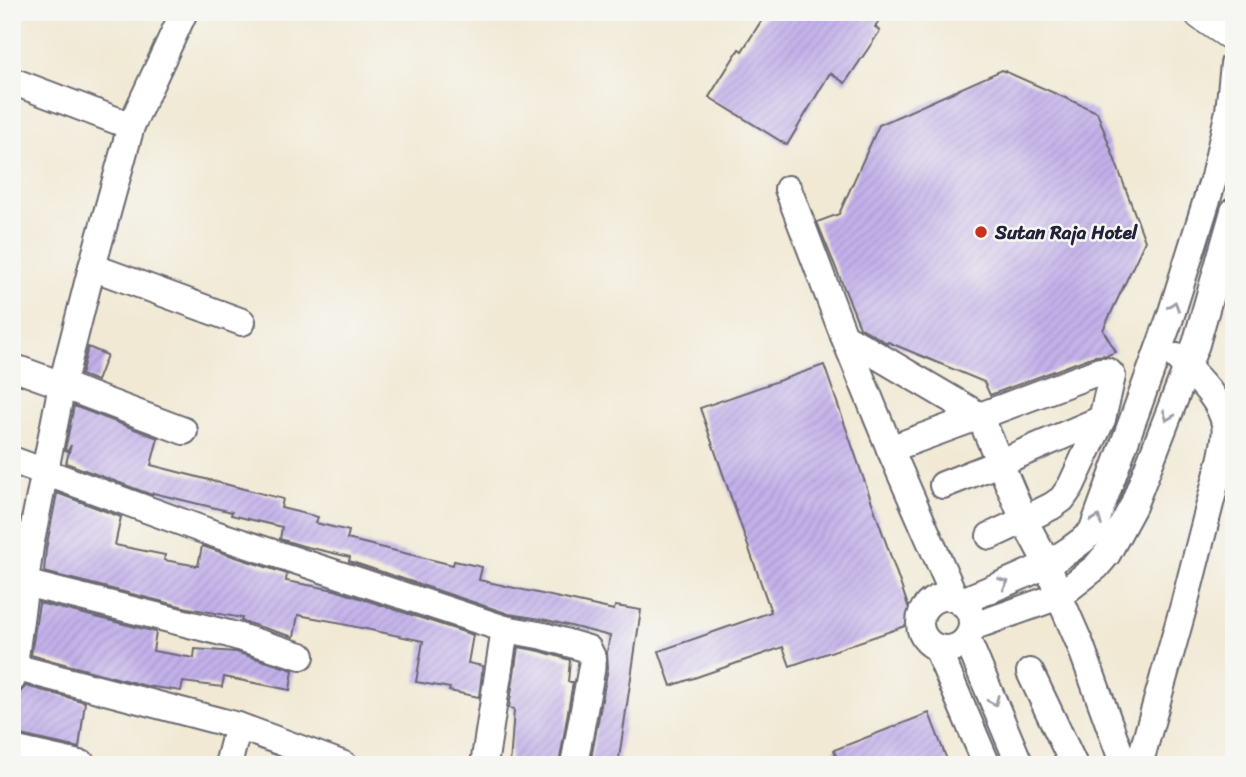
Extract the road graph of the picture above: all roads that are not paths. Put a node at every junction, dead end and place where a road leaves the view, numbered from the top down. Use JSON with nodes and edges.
{"nodes":[{"id":1,"x":184,"y":12,"type":"edge"},
{"id":2,"x":1203,"y":12,"type":"edge"},
{"id":3,"x":1234,"y":33,"type":"edge"},
{"id":4,"x":1234,"y":64,"type":"edge"},
{"id":5,"x":12,"y":81,"type":"edge"},
{"id":6,"x":131,"y":126,"type":"junction"},
{"id":7,"x":788,"y":189,"type":"dead end"},
{"id":8,"x":1234,"y":211,"type":"edge"},
{"id":9,"x":92,"y":267,"type":"junction"},
{"id":10,"x":242,"y":322,"type":"dead end"},
{"id":11,"x":844,"y":336,"type":"junction"},
{"id":12,"x":1162,"y":340,"type":"junction"},
{"id":13,"x":12,"y":367,"type":"edge"},
{"id":14,"x":1186,"y":367,"type":"junction"},
{"id":15,"x":62,"y":386,"type":"junction"},
{"id":16,"x":980,"y":416,"type":"junction"},
{"id":17,"x":1101,"y":419,"type":"junction"},
{"id":18,"x":184,"y":431,"type":"dead end"},
{"id":19,"x":890,"y":449,"type":"junction"},
{"id":20,"x":12,"y":460,"type":"edge"},
{"id":21,"x":999,"y":463,"type":"junction"},
{"id":22,"x":45,"y":473,"type":"junction"},
{"id":23,"x":943,"y":485,"type":"dead end"},
{"id":24,"x":1024,"y":520,"type":"junction"},
{"id":25,"x":990,"y":536,"type":"dead end"},
{"id":26,"x":1048,"y":565,"type":"junction"},
{"id":27,"x":18,"y":581,"type":"edge"},
{"id":28,"x":1059,"y":596,"type":"junction"},
{"id":29,"x":958,"y":600,"type":"junction"},
{"id":30,"x":505,"y":629,"type":"junction"},
{"id":31,"x":970,"y":633,"type":"junction"},
{"id":32,"x":937,"y":648,"type":"junction"},
{"id":33,"x":301,"y":656,"type":"dead end"},
{"id":34,"x":1030,"y":672,"type":"dead end"},
{"id":35,"x":13,"y":673,"type":"edge"},
{"id":36,"x":238,"y":726,"type":"junction"},
{"id":37,"x":12,"y":749,"type":"edge"},
{"id":38,"x":315,"y":760,"type":"edge"},
{"id":39,"x":83,"y":765,"type":"edge"},
{"id":40,"x":228,"y":765,"type":"edge"},
{"id":41,"x":344,"y":765,"type":"edge"},
{"id":42,"x":484,"y":765,"type":"edge"},
{"id":43,"x":574,"y":765,"type":"edge"},
{"id":44,"x":987,"y":765,"type":"edge"},
{"id":45,"x":1020,"y":765,"type":"edge"},
{"id":46,"x":1074,"y":765,"type":"edge"},
{"id":47,"x":1124,"y":765,"type":"edge"},
{"id":48,"x":1139,"y":765,"type":"edge"}],
"edges":[{"from":1,"to":6,"type":"street"},
{"from":2,"to":3,"type":"highway"},
{"from":12,"to":4,"type":"street","one_way":true},
{"from":5,"to":6,"type":"street"},
{"from":6,"to":9,"type":"street"},
{"from":7,"to":11,"type":"street"},
{"from":8,"to":14,"type":"street"},
{"from":9,"to":10,"type":"street"},
{"from":9,"to":15,"type":"street"},
{"from":11,"to":16,"type":"street"},
{"from":11,"to":19,"type":"street"},
{"from":12,"to":14,"type":"street"},
{"from":26,"to":12,"type":"street","one_way":true},
{"from":13,"to":15,"type":"street"},
{"from":14,"to":28,"type":"street","one_way":true},
{"from":14,"to":48,"type":"street"},
{"from":15,"to":18,"type":"street"},
{"from":15,"to":22,"type":"street"},
{"from":16,"to":17,"type":"street"},
{"from":16,"to":19,"type":"street"},
{"from":16,"to":21,"type":"street"},
{"from":17,"to":21,"type":"street"},
{"from":17,"to":24,"type":"street"},
{"from":19,"to":29,"type":"street"},
{"from":20,"to":22,"type":"street"},
{"from":21,"to":23,"type":"street"},
{"from":21,"to":24,"type":"street"},
{"from":22,"to":27,"type":"street"},
{"from":22,"to":30,"type":"street"},
{"from":24,"to":25,"type":"street"},
{"from":24,"to":26,"type":"street"},
{"from":26,"to":28,"type":"street"},
{"from":29,"to":26,"type":"street","one_way":true},
{"from":27,"to":33,"type":"street"},
{"from":27,"to":35,"type":"street"},
{"from":28,"to":31,"type":"street"},
{"from":28,"to":47,"type":"street"},
{"from":29,"to":31,"type":"street"},
{"from":29,"to":32,"type":"street"},
{"from":30,"to":42,"type":"street"},
{"from":30,"to":43,"type":"street"},
{"from":31,"to":32,"type":"street"},
{"from":31,"to":45,"type":"street","one_way":true},
{"from":32,"to":44,"type":"street"},
{"from":34,"to":46,"type":"street"},
{"from":35,"to":36,"type":"street"},
{"from":36,"to":38,"type":"street"},
{"from":36,"to":40,"type":"street"},
{"from":37,"to":39,"type":"street"},
{"from":38,"to":41,"type":"street"}]}
